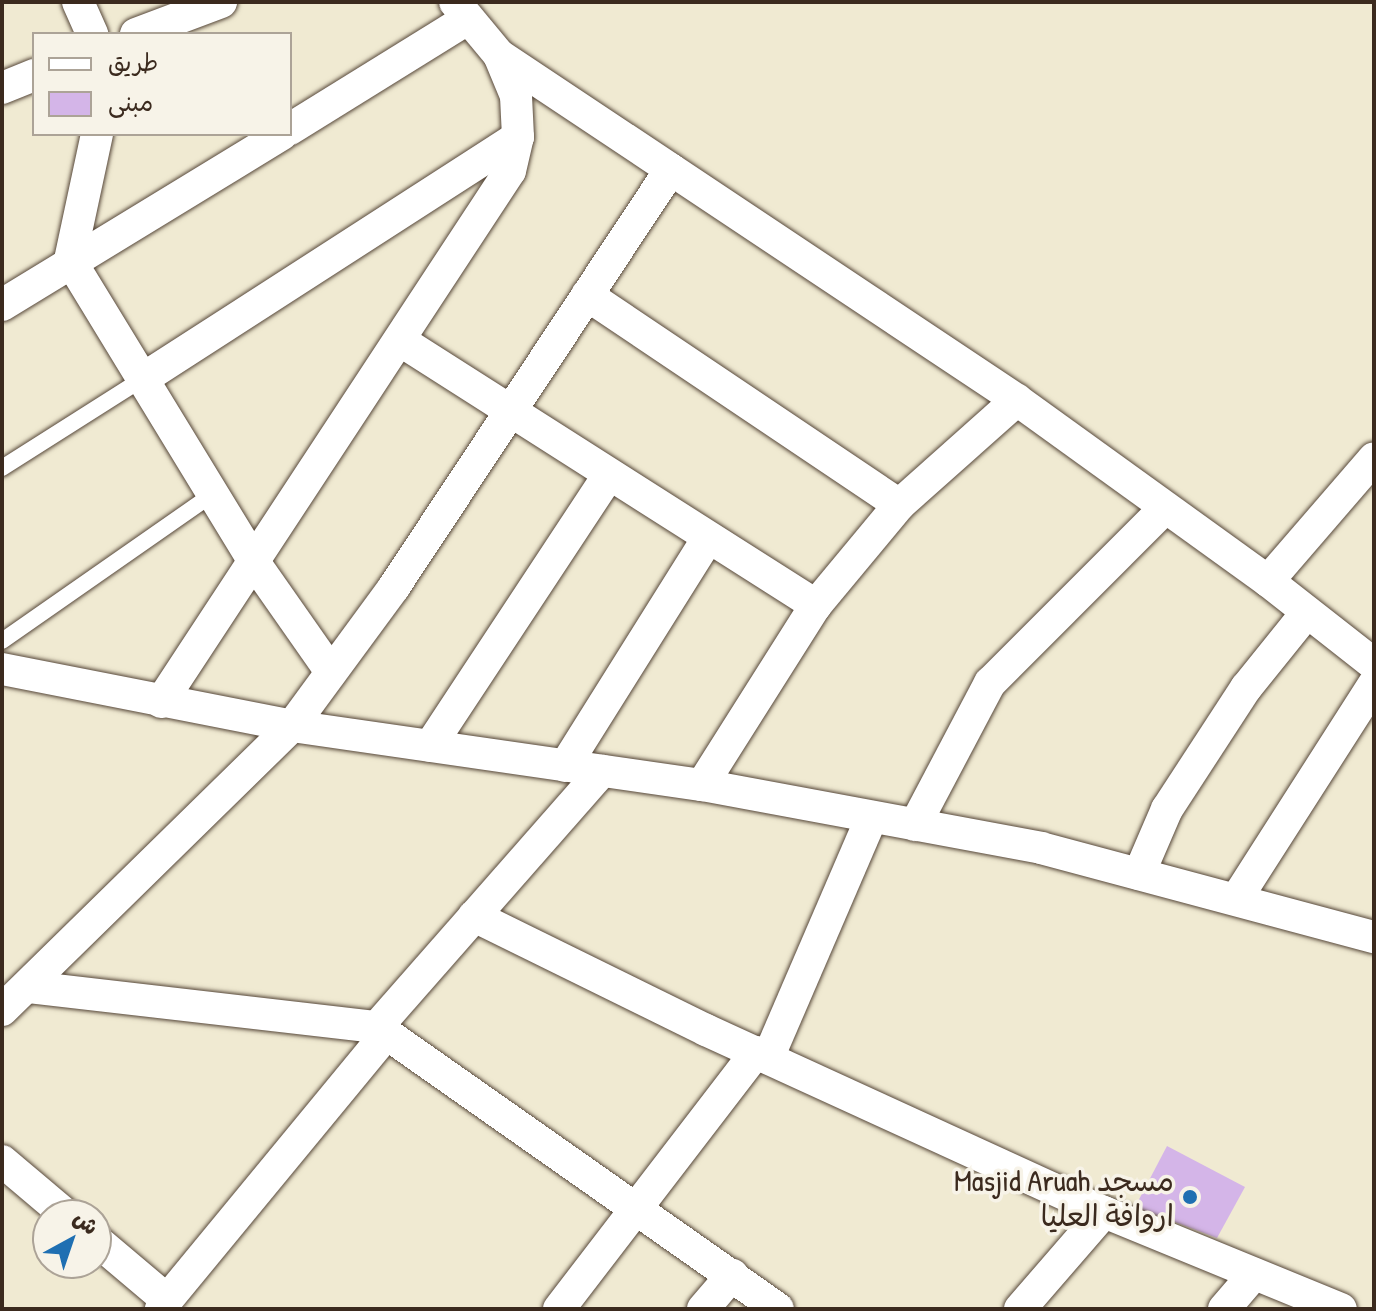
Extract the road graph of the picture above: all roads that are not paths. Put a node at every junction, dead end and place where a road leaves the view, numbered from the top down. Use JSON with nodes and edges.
{"nodes":[{"id":1,"x":78,"y":2,"type":"edge"},
{"id":2,"x":221,"y":2,"type":"edge"},
{"id":3,"x":460,"y":11,"type":"edge"},
{"id":4,"x":91,"y":32,"type":"edge"},
{"id":5,"x":141,"y":32,"type":"edge"},
{"id":6,"x":499,"y":55,"type":"junction"},
{"id":7,"x":32,"y":76,"type":"edge"},
{"id":8,"x":2,"y":88,"type":"edge"},
{"id":9,"x":292,"y":128,"type":"edge"},
{"id":10,"x":97,"y":136,"type":"edge"},
{"id":11,"x":279,"y":136,"type":"edge"},
{"id":12,"x":518,"y":137,"type":"junction"},
{"id":13,"x":671,"y":169,"type":"junction"},
{"id":14,"x":70,"y":260,"type":"junction"},
{"id":15,"x":587,"y":295,"type":"junction"},
{"id":16,"x":2,"y":305,"type":"edge"},
{"id":17,"x":401,"y":341,"type":"junction"},
{"id":18,"x":144,"y":378,"type":"junction"},
{"id":19,"x":1017,"y":400,"type":"junction"},
{"id":20,"x":507,"y":413,"type":"junction"},
{"id":21,"x":1374,"y":458,"type":"edge"},
{"id":22,"x":2,"y":468,"type":"edge"},
{"id":23,"x":608,"y":476,"type":"junction"},
{"id":24,"x":213,"y":494,"type":"junction"},
{"id":25,"x":899,"y":505,"type":"junction"},
{"id":26,"x":1165,"y":508,"type":"junction"},
{"id":27,"x":708,"y":538,"type":"junction"},
{"id":28,"x":254,"y":562,"type":"junction"},
{"id":29,"x":1268,"y":581,"type":"junction"},
{"id":30,"x":816,"y":605,"type":"junction"},
{"id":31,"x":1307,"y":612,"type":"junction"},
{"id":32,"x":2,"y":641,"type":"edge"},
{"id":33,"x":1374,"y":664,"type":"edge"},
{"id":34,"x":2,"y":669,"type":"edge"},
{"id":35,"x":331,"y":672,"type":"junction"},
{"id":36,"x":1374,"y":684,"type":"edge"},
{"id":37,"x":161,"y":702,"type":"junction"},
{"id":38,"x":292,"y":726,"type":"junction"},
{"id":39,"x":430,"y":746,"type":"junction"},
{"id":40,"x":565,"y":766,"type":"junction"},
{"id":41,"x":602,"y":771,"type":"junction"},
{"id":42,"x":702,"y":785,"type":"junction"},
{"id":43,"x":872,"y":817,"type":"junction"},
{"id":44,"x":915,"y":825,"type":"junction"},
{"id":45,"x":1139,"y":874,"type":"junction"},
{"id":46,"x":1237,"y":898,"type":"junction"},
{"id":47,"x":474,"y":916,"type":"junction"},
{"id":48,"x":1374,"y":937,"type":"edge"},
{"id":49,"x":29,"y":987,"type":"junction"},
{"id":50,"x":2,"y":1010,"type":"edge"},
{"id":51,"x":382,"y":1030,"type":"junction"},
{"id":52,"x":762,"y":1055,"type":"junction"},
{"id":53,"x":2,"y":1161,"type":"edge"},
{"id":54,"x":47,"y":1199,"type":"edge"},
{"id":55,"x":640,"y":1209,"type":"junction"},
{"id":56,"x":1104,"y":1212,"type":"junction"},
{"id":57,"x":112,"y":1255,"type":"edge"},
{"id":58,"x":1254,"y":1274,"type":"junction"},
{"id":59,"x":732,"y":1275,"type":"junction"},
{"id":60,"x":164,"y":1305,"type":"edge"},
{"id":61,"x":559,"y":1309,"type":"edge"},
{"id":62,"x":703,"y":1309,"type":"edge"},
{"id":63,"x":778,"y":1309,"type":"edge"},
{"id":64,"x":1020,"y":1309,"type":"edge"},
{"id":65,"x":1224,"y":1309,"type":"edge"},
{"id":66,"x":1341,"y":1309,"type":"edge"}],
"edges":[{"from":1,"to":4,"type":"street"},
{"from":2,"to":5,"type":"street"},
{"from":3,"to":6,"type":"street"},
{"from":3,"to":9,"type":"street"},
{"from":6,"to":12,"type":"street"},
{"from":6,"to":13,"type":"street"},
{"from":7,"to":8,"type":"street"},
{"from":10,"to":14,"type":"street"},
{"from":11,"to":14,"type":"street"},
{"from":12,"to":17,"type":"street"},
{"from":12,"to":18,"type":"street"},
{"from":13,"to":15,"type":"street"},
{"from":13,"to":19,"type":"street"},
{"from":14,"to":16,"type":"street"},
{"from":14,"to":18,"type":"street"},
{"from":15,"to":20,"type":"street"},
{"from":15,"to":25,"type":"street"},
{"from":17,"to":20,"type":"street"},
{"from":17,"to":28,"type":"street"},
{"from":18,"to":22,"type":"lane"},
{"from":18,"to":24,"type":"street"},
{"from":19,"to":25,"type":"street"},
{"from":19,"to":26,"type":"street"},
{"from":20,"to":23,"type":"street"},
{"from":20,"to":35,"type":"street"},
{"from":21,"to":29,"type":"street"},
{"from":23,"to":27,"type":"street"},
{"from":23,"to":39,"type":"street"},
{"from":24,"to":28,"type":"street"},
{"from":24,"to":32,"type":"lane"},
{"from":25,"to":30,"type":"street"},
{"from":26,"to":29,"type":"street"},
{"from":26,"to":44,"type":"street"},
{"from":27,"to":30,"type":"street"},
{"from":27,"to":40,"type":"street"},
{"from":28,"to":35,"type":"street"},
{"from":28,"to":37,"type":"street"},
{"from":29,"to":31,"type":"street"},
{"from":30,"to":42,"type":"street"},
{"from":31,"to":33,"type":"street"},
{"from":31,"to":45,"type":"street"},
{"from":34,"to":37,"type":"street"},
{"from":35,"to":38,"type":"street"},
{"from":36,"to":46,"type":"street"},
{"from":37,"to":38,"type":"street"},
{"from":38,"to":39,"type":"street"},
{"from":38,"to":49,"type":"street"},
{"from":39,"to":40,"type":"street"},
{"from":40,"to":41,"type":"street"},
{"from":41,"to":42,"type":"street"},
{"from":41,"to":47,"type":"street"},
{"from":42,"to":43,"type":"street"},
{"from":43,"to":44,"type":"street"},
{"from":43,"to":52,"type":"street"},
{"from":44,"to":45,"type":"street"},
{"from":45,"to":46,"type":"street"},
{"from":46,"to":48,"type":"street"},
{"from":47,"to":51,"type":"street"},
{"from":47,"to":52,"type":"street"},
{"from":49,"to":50,"type":"street"},
{"from":49,"to":51,"type":"street"},
{"from":51,"to":55,"type":"street"},
{"from":51,"to":60,"type":"street"},
{"from":52,"to":55,"type":"street"},
{"from":52,"to":56,"type":"street"},
{"from":53,"to":54,"type":"street"},
{"from":55,"to":59,"type":"street"},
{"from":55,"to":61,"type":"street"},
{"from":56,"to":58,"type":"street"},
{"from":56,"to":64,"type":"street"},
{"from":57,"to":60,"type":"street"},
{"from":58,"to":65,"type":"street"},
{"from":58,"to":66,"type":"street"},
{"from":59,"to":62,"type":"street"},
{"from":59,"to":63,"type":"street"}]}
